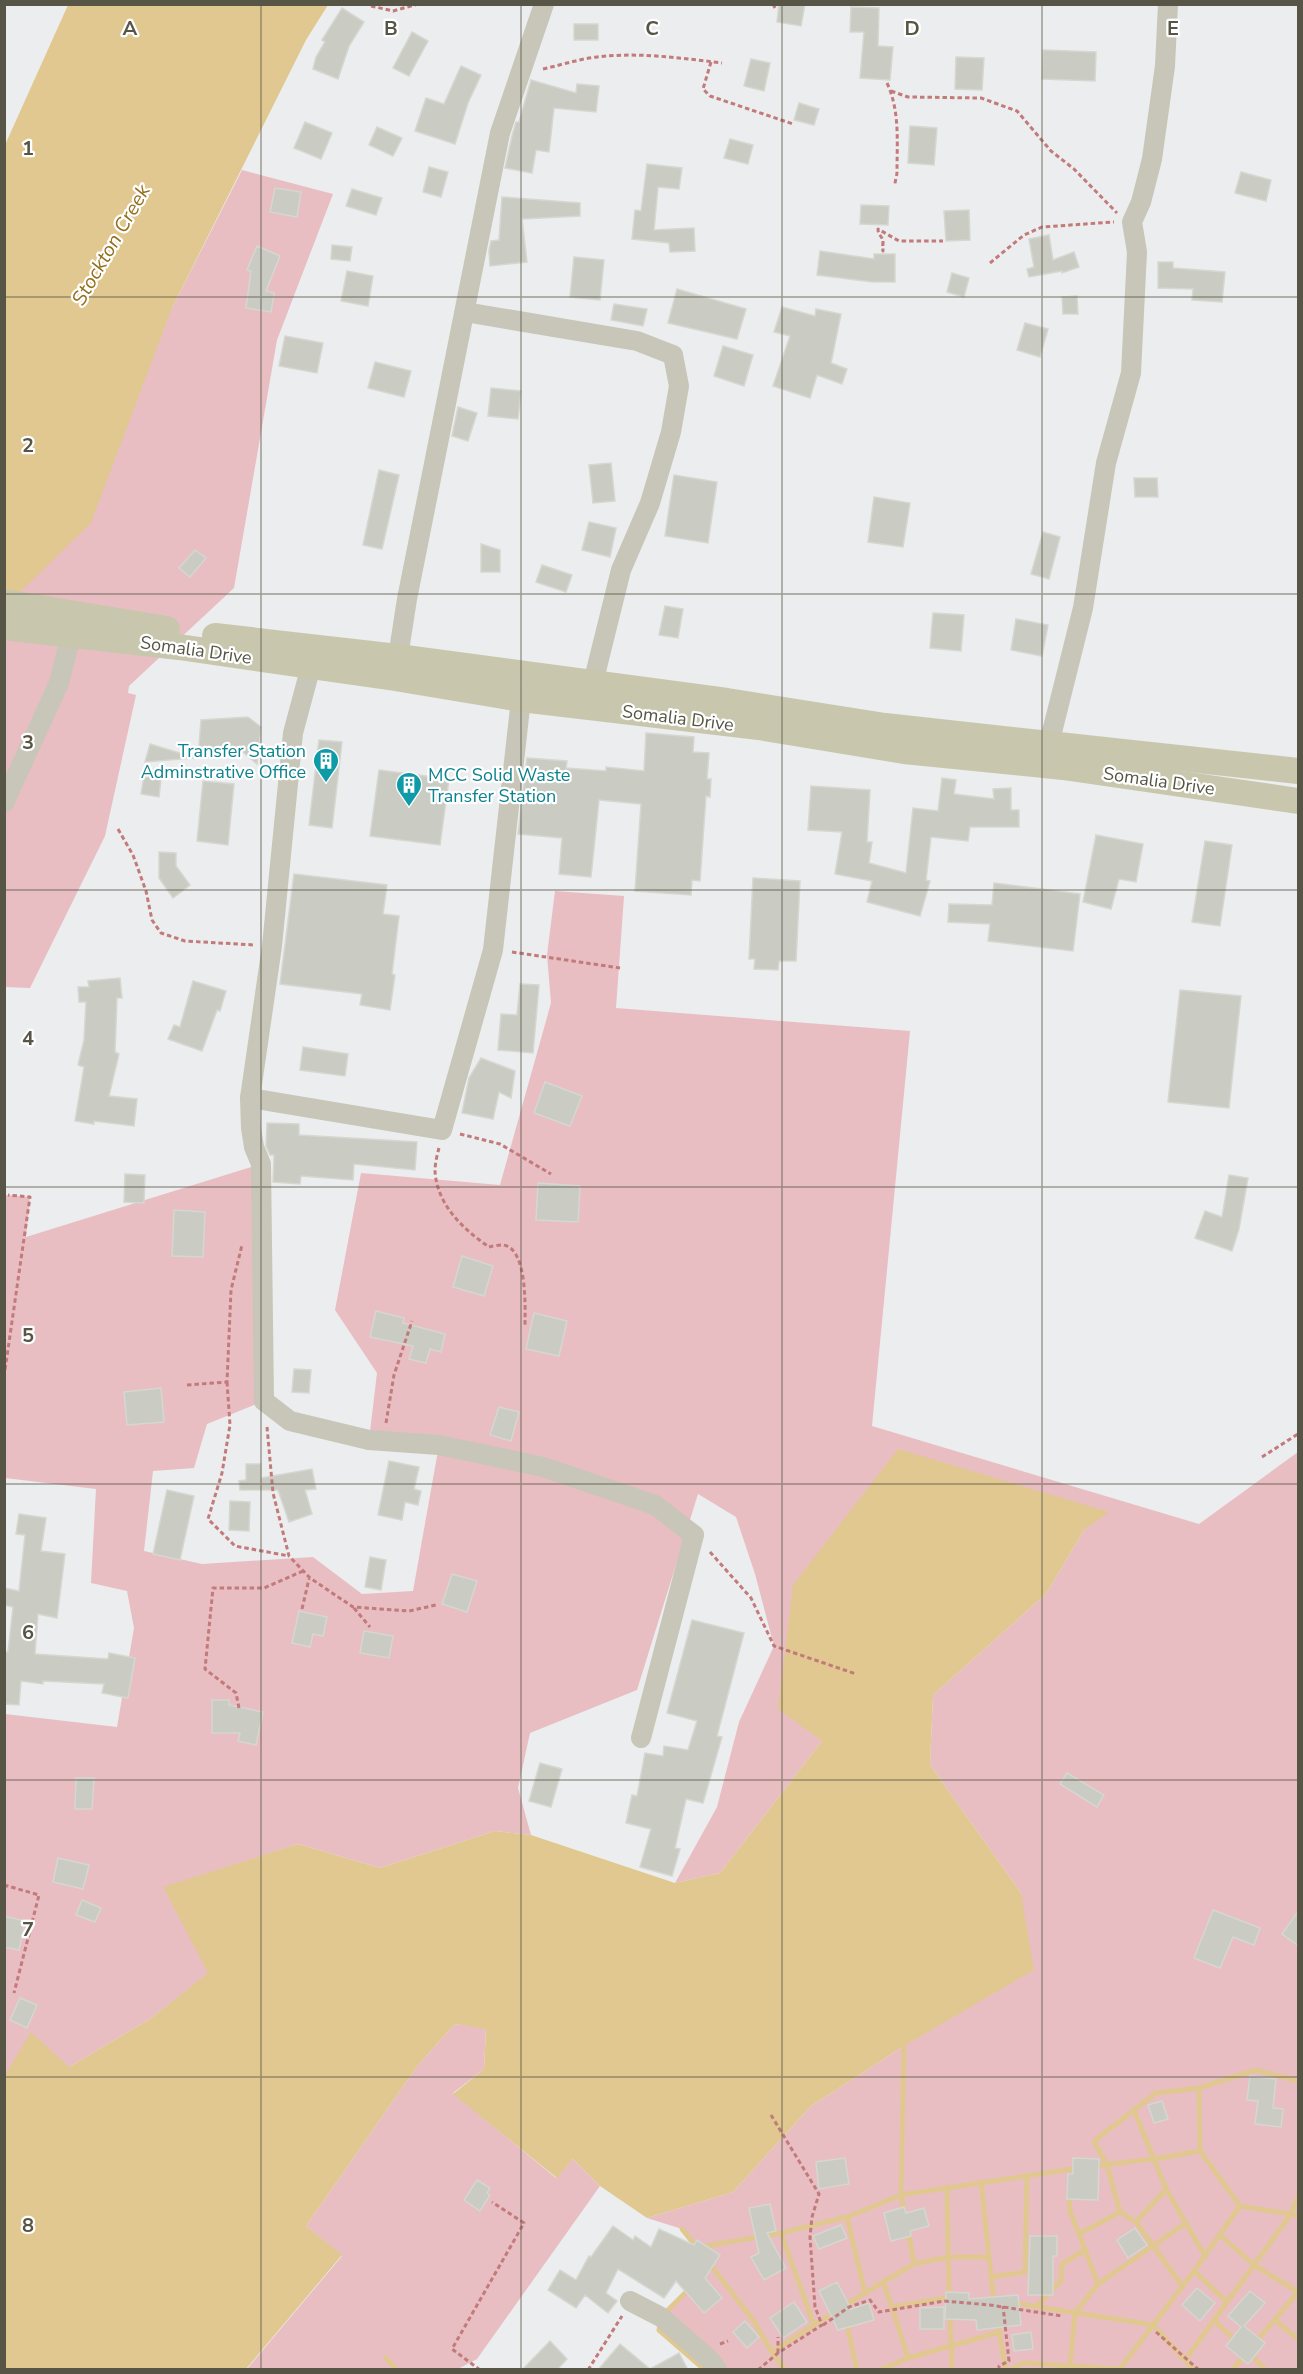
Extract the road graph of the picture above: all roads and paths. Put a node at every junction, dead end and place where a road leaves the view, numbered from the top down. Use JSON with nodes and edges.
{"nodes":[{"id":1,"x":418,"y":4,"type":"edge"},
{"id":2,"x":544,"y":4,"type":"edge"},
{"id":3,"x":1168,"y":4,"type":"edge"},
{"id":4,"x":371,"y":6,"type":"edge"},
{"id":5,"x":711,"y":62,"type":"junction"},
{"id":6,"x":722,"y":63,"type":"dead end"},
{"id":7,"x":520,"y":74,"type":"junction"},
{"id":8,"x":887,"y":83,"type":"dead end"},
{"id":9,"x":891,"y":91,"type":"junction"},
{"id":10,"x":793,"y":124,"type":"dead end"},
{"id":11,"x":895,"y":185,"type":"dead end"},
{"id":12,"x":1127,"y":222,"type":"junction"},
{"id":13,"x":883,"y":241,"type":"dead end"},
{"id":14,"x":943,"y":241,"type":"dead end"},
{"id":15,"x":990,"y":263,"type":"dead end"},
{"id":16,"x":465,"y":312,"type":"junction"},
{"id":17,"x":4,"y":602,"type":"edge"},
{"id":18,"x":61,"y":626,"type":"junction"},
{"id":19,"x":4,"y":627,"type":"edge"},
{"id":20,"x":398,"y":657,"type":"junction"},
{"id":21,"x":311,"y":666,"type":"junction"},
{"id":22,"x":593,"y":683,"type":"junction"},
{"id":23,"x":521,"y":699,"type":"junction"},
{"id":24,"x":1049,"y":744,"type":"junction"},
{"id":25,"x":1299,"y":771,"type":"edge"},
{"id":26,"x":1299,"y":801,"type":"edge"},
{"id":27,"x":4,"y":803,"type":"edge"},
{"id":28,"x":118,"y":829,"type":"dead end"},
{"id":29,"x":272,"y":946,"type":"junction"},
{"id":30,"x":493,"y":950,"type":"junction"},
{"id":31,"x":620,"y":968,"type":"dead end"},
{"id":32,"x":250,"y":1098,"type":"junction"},
{"id":33,"x":441,"y":1130,"type":"junction"},
{"id":34,"x":435,"y":1170,"type":"dead end"},
{"id":35,"x":551,"y":1174,"type":"dead end"},
{"id":36,"x":8,"y":1195,"type":"dead end"},
{"id":37,"x":242,"y":1244,"type":"dead end"},
{"id":38,"x":412,"y":1321,"type":"dead end"},
{"id":39,"x":525,"y":1327,"type":"dead end"},
{"id":40,"x":4,"y":1347,"type":"edge"},
{"id":41,"x":9,"y":1348,"type":"junction"},
{"id":42,"x":4,"y":1377,"type":"edge"},
{"id":43,"x":226,"y":1382,"type":"junction"},
{"id":44,"x":187,"y":1385,"type":"dead end"},
{"id":45,"x":264,"y":1401,"type":"junction"},
{"id":46,"x":1299,"y":1434,"type":"edge"},
{"id":47,"x":376,"y":1440,"type":"junction"},
{"id":48,"x":1262,"y":1457,"type":"dead end"},
{"id":49,"x":694,"y":1535,"type":"junction"},
{"id":50,"x":289,"y":1556,"type":"junction"},
{"id":51,"x":303,"y":1571,"type":"junction"},
{"id":52,"x":310,"y":1578,"type":"junction"},
{"id":53,"x":436,"y":1605,"type":"dead end"},
{"id":54,"x":353,"y":1607,"type":"junction"},
{"id":55,"x":302,"y":1610,"type":"dead end"},
{"id":56,"x":370,"y":1628,"type":"dead end"},
{"id":57,"x":856,"y":1674,"type":"dead end"},
{"id":58,"x":239,"y":1708,"type":"dead end"},
{"id":59,"x":641,"y":1738,"type":"dead end"},
{"id":60,"x":4,"y":1885,"type":"edge"},
{"id":61,"x":14,"y":1993,"type":"dead end"},
{"id":62,"x":771,"y":2115,"type":"dead end"},
{"id":63,"x":492,"y":2202,"type":"dead end"},
{"id":64,"x":630,"y":2301,"type":"joint"},
{"id":65,"x":1003,"y":2307,"type":"junction"},
{"id":66,"x":1062,"y":2316,"type":"dead end"},
{"id":67,"x":822,"y":2325,"type":"junction"},
{"id":68,"x":1156,"y":2332,"type":"dead end"},
{"id":69,"x":778,"y":2337,"type":"dead end"},
{"id":70,"x":778,"y":2353,"type":"junction"},
{"id":71,"x":480,"y":2370,"type":"edge"},
{"id":72,"x":588,"y":2370,"type":"edge"},
{"id":73,"x":717,"y":2370,"type":"edge"},
{"id":74,"x":758,"y":2370,"type":"edge"},
{"id":75,"x":999,"y":2370,"type":"edge"},
{"id":76,"x":1199,"y":2370,"type":"edge"}],
"edges":[{"from":1,"to":4,"type":"path"},
{"from":2,"to":7,"type":"street"},
{"from":3,"to":12,"type":"street"},
{"from":5,"to":6,"type":"path"},
{"from":5,"to":7,"type":"path"},
{"from":5,"to":10,"type":"path"},
{"from":7,"to":16,"type":"street"},
{"from":8,"to":9,"type":"path"},
{"from":9,"to":11,"type":"path"},
{"from":9,"to":12,"type":"path"},
{"from":12,"to":15,"type":"path"},
{"from":12,"to":24,"type":"street"},
{"from":13,"to":14,"type":"path"},
{"from":16,"to":20,"type":"street"},
{"from":16,"to":22,"type":"street"},
{"from":17,"to":18,"type":"main road"},
{"from":18,"to":19,"type":"main road"},
{"from":18,"to":20,"type":"main road","name":"Somalia Drive"},
{"from":18,"to":21,"type":"main road","name":"Somalia Drive"},
{"from":18,"to":27,"type":"street"},
{"from":20,"to":22,"type":"main road","name":"Somalia Drive"},
{"from":21,"to":23,"type":"main road","name":"Somalia Drive"},
{"from":21,"to":29,"type":"street"},
{"from":22,"to":24,"type":"main road","name":"Somalia Drive"},
{"from":23,"to":26,"type":"main road","name":"Somalia Drive"},
{"from":23,"to":30,"type":"street"},
{"from":24,"to":25,"type":"main road","name":"Somalia Drive"},
{"from":28,"to":29,"type":"path"},
{"from":29,"to":32,"type":"street"},
{"from":30,"to":31,"type":"path"},
{"from":30,"to":33,"type":"street"},
{"from":32,"to":33,"type":"street"},
{"from":32,"to":45,"type":"street"},
{"from":33,"to":35,"type":"path"},
{"from":34,"to":39,"type":"path"},
{"from":36,"to":41,"type":"path"},
{"from":37,"to":43,"type":"path"},
{"from":38,"to":47,"type":"path"},
{"from":40,"to":41,"type":"path"},
{"from":41,"to":42,"type":"path"},
{"from":43,"to":44,"type":"path"},
{"from":43,"to":50,"type":"path"},
{"from":45,"to":47,"type":"street"},
{"from":45,"to":50,"type":"path"},
{"from":46,"to":48,"type":"path"},
{"from":47,"to":49,"type":"street"},
{"from":49,"to":57,"type":"path"},
{"from":49,"to":59,"type":"street"},
{"from":50,"to":51,"type":"path"},
{"from":51,"to":52,"type":"path"},
{"from":51,"to":58,"type":"path"},
{"from":52,"to":54,"type":"path"},
{"from":52,"to":55,"type":"path"},
{"from":53,"to":54,"type":"path"},
{"from":54,"to":56,"type":"path"},
{"from":60,"to":61,"type":"path"},
{"from":62,"to":67,"type":"path"},
{"from":63,"to":71,"type":"path"},
{"from":64,"to":72,"type":"path"},
{"from":64,"to":73,"type":"street"},
{"from":65,"to":66,"type":"path"},
{"from":65,"to":67,"type":"path"},
{"from":65,"to":75,"type":"path"},
{"from":67,"to":70,"type":"path"},
{"from":68,"to":76,"type":"path"},
{"from":69,"to":70,"type":"path"},
{"from":70,"to":74,"type":"path"}]}
